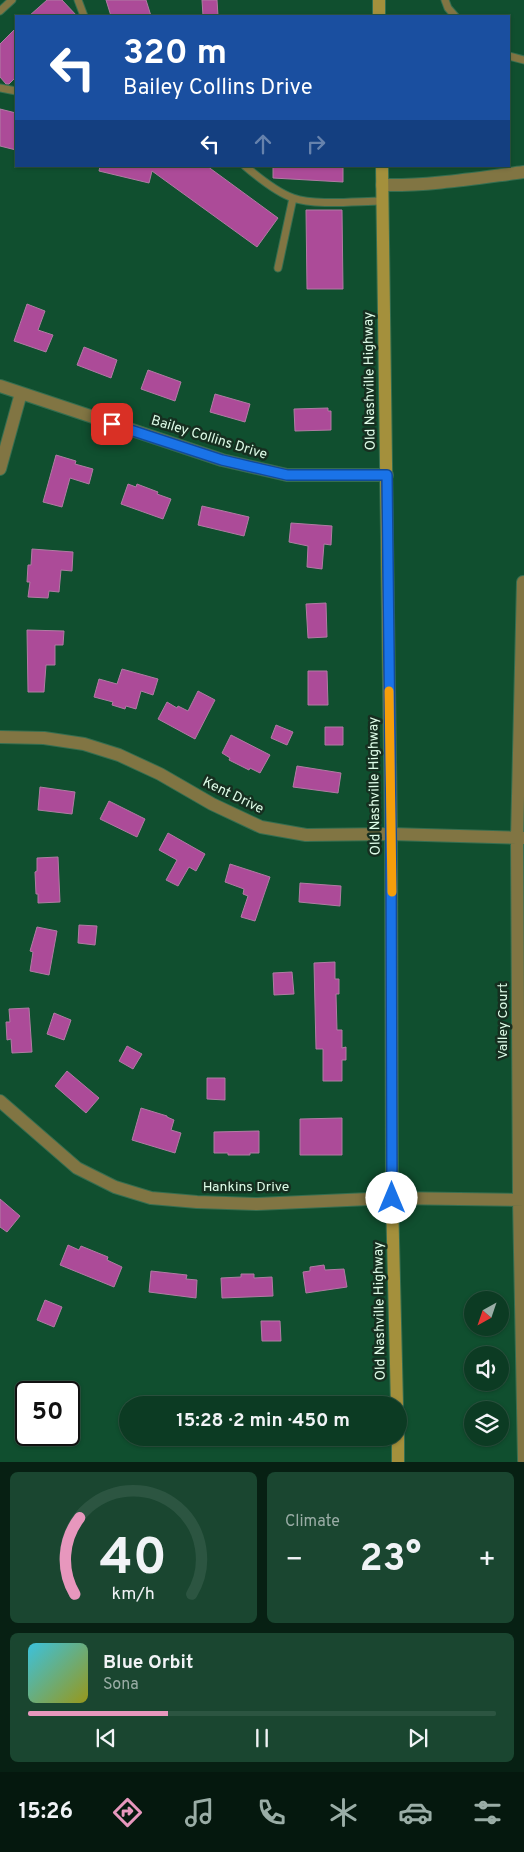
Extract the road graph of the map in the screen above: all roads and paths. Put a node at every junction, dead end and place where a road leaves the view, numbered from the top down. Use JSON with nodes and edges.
{"nodes":[{"id":1,"x":12,"y":0,"type":"edge"},
{"id":2,"x":78,"y":0,"type":"edge"},
{"id":3,"x":379,"y":0,"type":"edge"},
{"id":4,"x":445,"y":0,"type":"edge"},
{"id":5,"x":0,"y":11,"type":"edge"},
{"id":6,"x":84,"y":15,"type":"edge"},
{"id":7,"x":379,"y":15,"type":"edge"},
{"id":8,"x":454,"y":15,"type":"edge"},
{"id":9,"x":510,"y":56,"type":"edge"},
{"id":10,"x":524,"y":60,"type":"edge"},
{"id":11,"x":0,"y":88,"type":"edge"},
{"id":12,"x":15,"y":91,"type":"edge"},
{"id":13,"x":246,"y":167,"type":"edge"},
{"id":14,"x":382,"y":167,"type":"edge"},
{"id":15,"x":524,"y":172,"type":"edge"},
{"id":16,"x":382,"y":185,"type":"junction"},
{"id":17,"x":293,"y":198,"type":"junction"},
{"id":18,"x":382,"y":201,"type":"junction"},
{"id":19,"x":278,"y":268,"type":"dead end"},
{"id":20,"x":0,"y":386,"type":"edge"},
{"id":21,"x":21,"y":393,"type":"junction"},
{"id":22,"x":0,"y":469,"type":"edge"},
{"id":23,"x":387,"y":475,"type":"junction"},
{"id":24,"x":522,"y":582,"type":"dead end"},
{"id":25,"x":0,"y":737,"type":"edge"},
{"id":26,"x":391,"y":834,"type":"junction"},
{"id":27,"x":521,"y":839,"type":"edge"},
{"id":28,"x":0,"y":1101,"type":"edge"},
{"id":29,"x":392,"y":1198,"type":"junction"},
{"id":30,"x":521,"y":1200,"type":"edge"},
{"id":31,"x":397,"y":1396,"type":"edge"},
{"id":32,"x":398,"y":1446,"type":"edge"},
{"id":33,"x":524,"y":1460,"type":"edge"},
{"id":34,"x":398,"y":1462,"type":"edge"}],
"edges":[{"from":1,"to":5,"type":"lane"},
{"from":2,"to":6,"type":"lane"},
{"from":3,"to":7,"type":"main road"},
{"from":4,"to":8,"type":"lane"},
{"from":9,"to":10,"type":"lane"},
{"from":11,"to":12,"type":"lane"},
{"from":13,"to":17,"type":"lane"},
{"from":14,"to":16,"type":"main road","name":"Old Nashville Highway"},
{"from":15,"to":16,"type":"street"},
{"from":16,"to":18,"type":"main road","name":"Old Nashville Highway"},
{"from":17,"to":18,"type":"lane"},
{"from":17,"to":19,"type":"lane"},
{"from":18,"to":23,"type":"main road","name":"Old Nashville Highway"},
{"from":20,"to":21,"type":"street","name":"Bailey Collins Drive"},
{"from":21,"to":22,"type":"street"},
{"from":21,"to":23,"type":"street","name":"Bailey Collins Drive"},
{"from":23,"to":26,"type":"main road","name":"Old Nashville Highway"},
{"from":24,"to":27,"type":"street","name":"Valley Court"},
{"from":25,"to":26,"type":"street","name":"Kent Drive"},
{"from":26,"to":27,"type":"street","name":"Kent Drive"},
{"from":26,"to":29,"type":"main road","name":"Old Nashville Highway"},
{"from":27,"to":30,"type":"street","name":"Valley Court"},
{"from":28,"to":29,"type":"street","name":"Hankins Drive"},
{"from":29,"to":30,"type":"street","name":"Hankins Drive"},
{"from":29,"to":31,"type":"main road","name":"Old Nashville Highway"},
{"from":30,"to":33,"type":"street","name":"Valley Court"},
{"from":32,"to":34,"type":"main road"}]}
